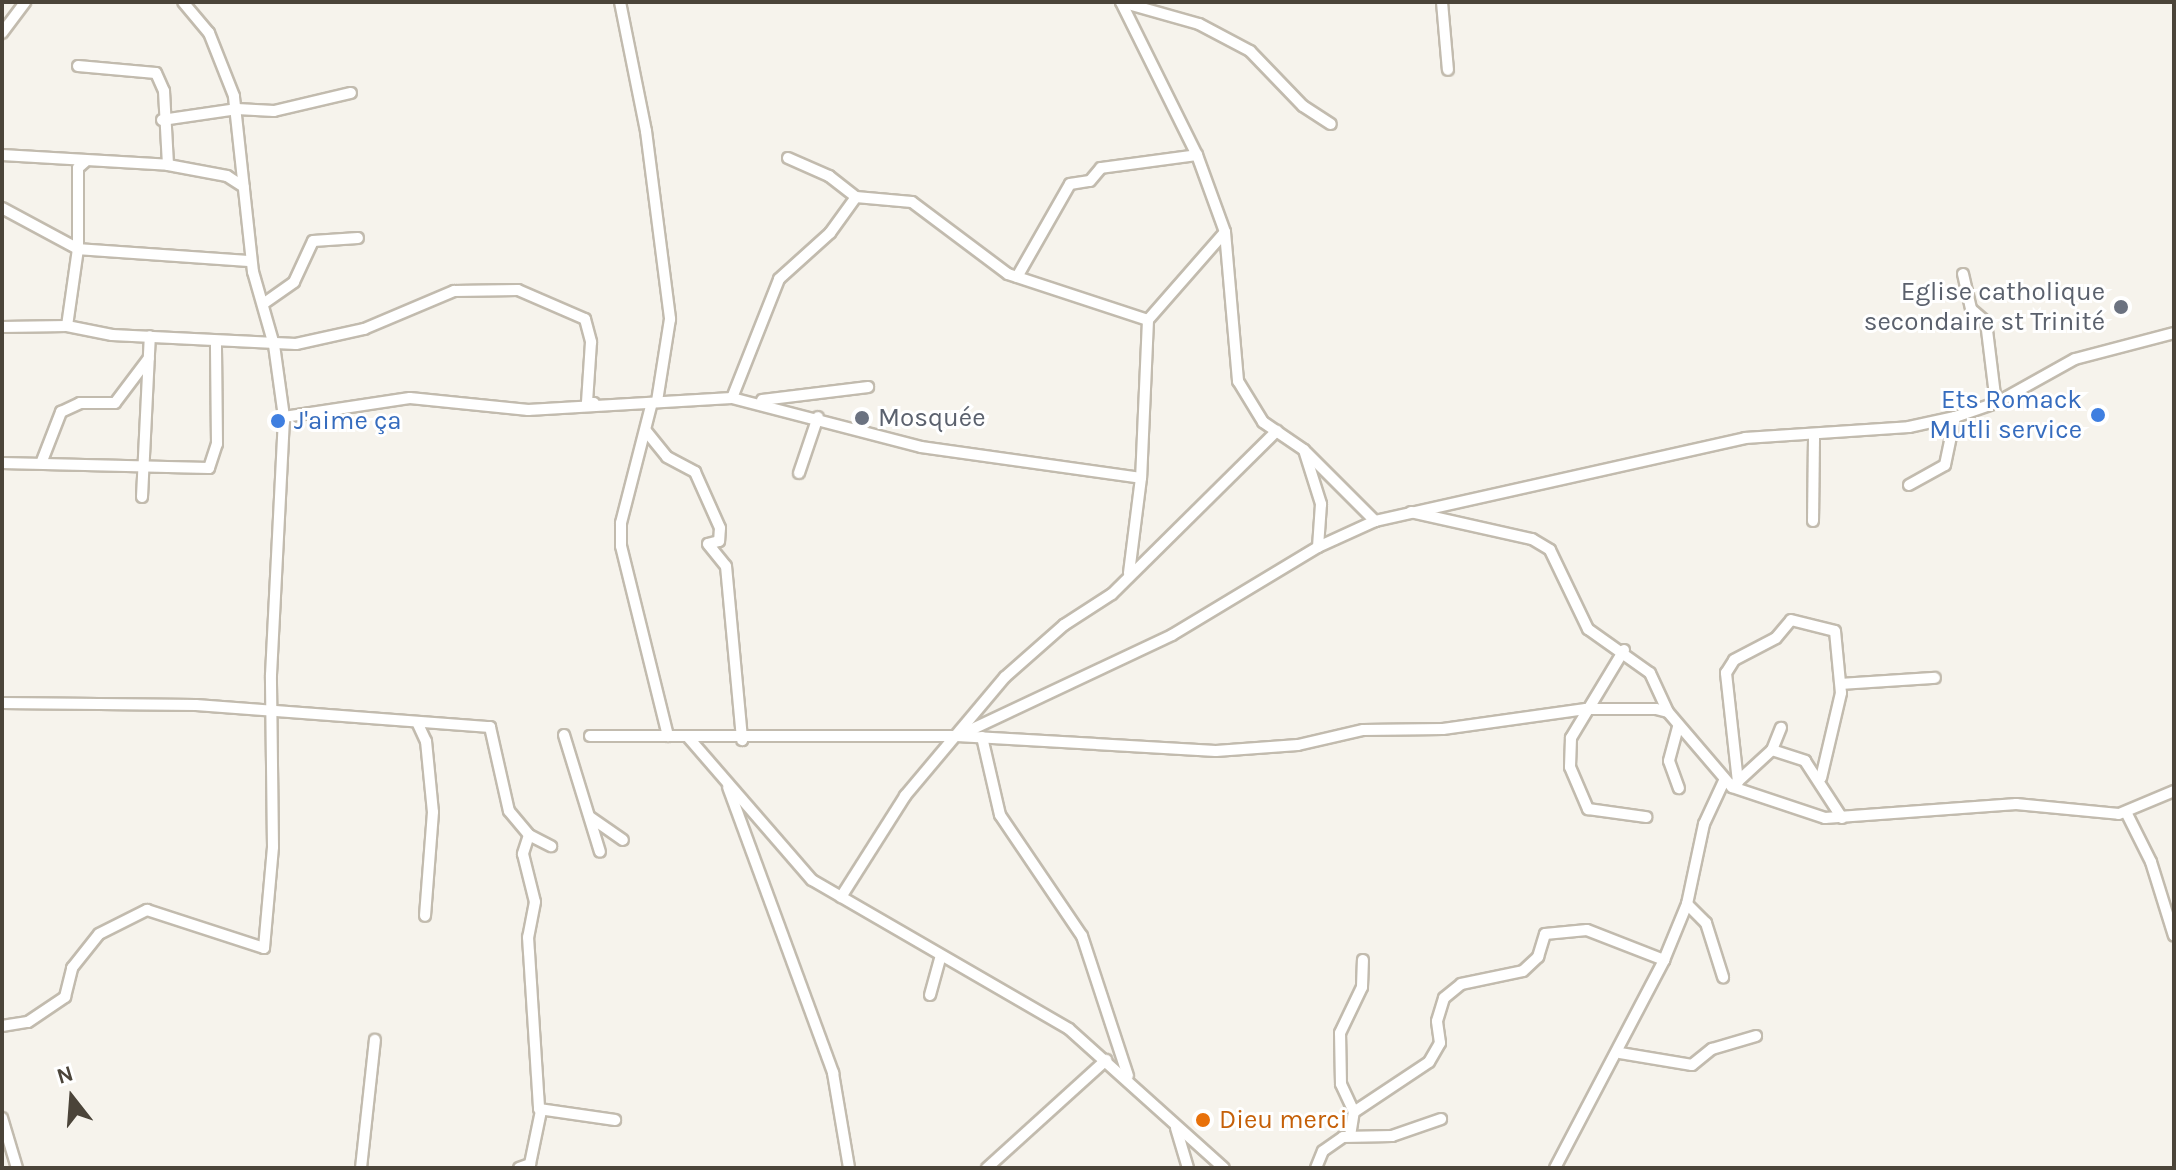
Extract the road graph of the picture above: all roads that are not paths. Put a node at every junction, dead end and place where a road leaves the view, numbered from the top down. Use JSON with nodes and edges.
{"nodes":[{"id":1,"x":25,"y":2,"type":"edge"},
{"id":2,"x":183,"y":2,"type":"edge"},
{"id":3,"x":620,"y":2,"type":"edge"},
{"id":4,"x":1121,"y":2,"type":"edge"},
{"id":5,"x":1442,"y":2,"type":"edge"},
{"id":6,"x":2,"y":33,"type":"edge"},
{"id":7,"x":78,"y":66,"type":"dead end"},
{"id":8,"x":1448,"y":70,"type":"dead end"},
{"id":9,"x":351,"y":93,"type":"dead end"},
{"id":10,"x":237,"y":109,"type":"junction"},
{"id":11,"x":162,"y":120,"type":"junction"},
{"id":12,"x":1331,"y":124,"type":"dead end"},
{"id":13,"x":2,"y":155,"type":"edge"},
{"id":14,"x":1197,"y":155,"type":"junction"},
{"id":15,"x":788,"y":158,"type":"dead end"},
{"id":16,"x":85,"y":162,"type":"junction"},
{"id":17,"x":168,"y":165,"type":"junction"},
{"id":18,"x":244,"y":187,"type":"junction"},
{"id":19,"x":856,"y":197,"type":"junction"},
{"id":20,"x":2,"y":208,"type":"edge"},
{"id":21,"x":1225,"y":232,"type":"junction"},
{"id":22,"x":358,"y":238,"type":"dead end"},
{"id":23,"x":78,"y":249,"type":"junction"},
{"id":24,"x":251,"y":261,"type":"junction"},
{"id":25,"x":1963,"y":274,"type":"dead end"},
{"id":26,"x":1017,"y":277,"type":"junction"},
{"id":27,"x":263,"y":304,"type":"junction"},
{"id":28,"x":1148,"y":320,"type":"junction"},
{"id":29,"x":67,"y":326,"type":"junction"},
{"id":30,"x":2,"y":327,"type":"edge"},
{"id":31,"x":2174,"y":333,"type":"edge"},
{"id":32,"x":150,"y":336,"type":"junction"},
{"id":33,"x":216,"y":341,"type":"junction"},
{"id":34,"x":274,"y":345,"type":"junction"},
{"id":35,"x":149,"y":358,"type":"junction"},
{"id":36,"x":868,"y":387,"type":"dead end"},
{"id":37,"x":732,"y":398,"type":"junction"},
{"id":38,"x":756,"y":401,"type":"junction"},
{"id":39,"x":609,"y":402,"type":"junction"},
{"id":40,"x":654,"y":403,"type":"junction"},
{"id":41,"x":1996,"y":403,"type":"junction"},
{"id":42,"x":284,"y":417,"type":"junction"},
{"id":43,"x":818,"y":417,"type":"junction"},
{"id":44,"x":1955,"y":417,"type":"junction"},
{"id":45,"x":646,"y":431,"type":"junction"},
{"id":46,"x":1277,"y":431,"type":"junction"},
{"id":47,"x":1814,"y":435,"type":"junction"},
{"id":48,"x":1304,"y":450,"type":"junction"},
{"id":49,"x":42,"y":461,"type":"junction"},
{"id":50,"x":2,"y":463,"type":"edge"},
{"id":51,"x":143,"y":467,"type":"junction"},
{"id":52,"x":799,"y":473,"type":"dead end"},
{"id":53,"x":1141,"y":478,"type":"junction"},
{"id":54,"x":1909,"y":485,"type":"dead end"},
{"id":55,"x":142,"y":497,"type":"dead end"},
{"id":56,"x":1409,"y":511,"type":"junction"},
{"id":57,"x":1375,"y":521,"type":"junction"},
{"id":58,"x":1813,"y":521,"type":"dead end"},
{"id":59,"x":1318,"y":547,"type":"junction"},
{"id":60,"x":1129,"y":573,"type":"junction"},
{"id":61,"x":1624,"y":650,"type":"junction"},
{"id":62,"x":1935,"y":678,"type":"dead end"},
{"id":63,"x":1841,"y":684,"type":"junction"},
{"id":64,"x":2,"y":703,"type":"edge"},
{"id":65,"x":1586,"y":709,"type":"junction"},
{"id":66,"x":270,"y":712,"type":"junction"},
{"id":67,"x":1668,"y":712,"type":"junction"},
{"id":68,"x":417,"y":722,"type":"junction"},
{"id":69,"x":1678,"y":727,"type":"junction"},
{"id":70,"x":1781,"y":728,"type":"dead end"},
{"id":71,"x":564,"y":735,"type":"dead end"},
{"id":72,"x":590,"y":736,"type":"dead end"},
{"id":73,"x":668,"y":736,"type":"junction"},
{"id":74,"x":957,"y":736,"type":"junction"},
{"id":75,"x":688,"y":737,"type":"junction"},
{"id":76,"x":982,"y":737,"type":"junction"},
{"id":77,"x":742,"y":740,"type":"junction"},
{"id":78,"x":1772,"y":750,"type":"junction"},
{"id":79,"x":1821,"y":778,"type":"junction"},
{"id":80,"x":1731,"y":783,"type":"junction"},
{"id":81,"x":727,"y":784,"type":"junction"},
{"id":82,"x":1679,"y":788,"type":"dead end"},
{"id":83,"x":2174,"y":791,"type":"edge"},
{"id":84,"x":2126,"y":812,"type":"junction"},
{"id":85,"x":590,"y":817,"type":"junction"},
{"id":86,"x":1646,"y":817,"type":"dead end"},
{"id":87,"x":1842,"y":818,"type":"junction"},
{"id":88,"x":529,"y":835,"type":"junction"},
{"id":89,"x":623,"y":840,"type":"dead end"},
{"id":90,"x":551,"y":846,"type":"dead end"},
{"id":91,"x":600,"y":852,"type":"dead end"},
{"id":92,"x":841,"y":897,"type":"junction"},
{"id":93,"x":1687,"y":904,"type":"junction"},
{"id":94,"x":425,"y":916,"type":"dead end"},
{"id":95,"x":2174,"y":936,"type":"edge"},
{"id":96,"x":941,"y":955,"type":"junction"},
{"id":97,"x":1363,"y":960,"type":"dead end"},
{"id":98,"x":1664,"y":960,"type":"junction"},
{"id":99,"x":1723,"y":977,"type":"dead end"},
{"id":100,"x":930,"y":995,"type":"dead end"},
{"id":101,"x":2,"y":1026,"type":"edge"},
{"id":102,"x":1756,"y":1036,"type":"dead end"},
{"id":103,"x":375,"y":1040,"type":"dead end"},
{"id":104,"x":1620,"y":1053,"type":"junction"},
{"id":105,"x":1106,"y":1060,"type":"junction"},
{"id":106,"x":1128,"y":1078,"type":"junction"},
{"id":107,"x":541,"y":1111,"type":"junction"},
{"id":108,"x":1354,"y":1112,"type":"junction"},
{"id":109,"x":2,"y":1118,"type":"edge"},
{"id":110,"x":1441,"y":1119,"type":"dead end"},
{"id":111,"x":615,"y":1120,"type":"dead end"},
{"id":112,"x":1175,"y":1124,"type":"junction"},
{"id":113,"x":1350,"y":1136,"type":"junction"},
{"id":114,"x":17,"y":1168,"type":"edge"},
{"id":115,"x":361,"y":1168,"type":"edge"},
{"id":116,"x":519,"y":1168,"type":"edge"},
{"id":117,"x":849,"y":1168,"type":"edge"},
{"id":118,"x":987,"y":1168,"type":"edge"},
{"id":119,"x":1188,"y":1168,"type":"edge"},
{"id":120,"x":1224,"y":1168,"type":"edge"},
{"id":121,"x":1316,"y":1168,"type":"edge"},
{"id":122,"x":1555,"y":1168,"type":"edge"}],
"edges":[{"from":1,"to":6,"type":"street"},
{"from":2,"to":10,"type":"street"},
{"from":3,"to":40,"type":"street"},
{"from":4,"to":12,"type":"street"},
{"from":4,"to":14,"type":"street"},
{"from":5,"to":8,"type":"street"},
{"from":7,"to":11,"type":"street"},
{"from":9,"to":10,"type":"street"},
{"from":10,"to":11,"type":"street"},
{"from":10,"to":18,"type":"street"},
{"from":11,"to":17,"type":"street"},
{"from":13,"to":16,"type":"street"},
{"from":14,"to":21,"type":"street"},
{"from":14,"to":26,"type":"street"},
{"from":15,"to":19,"type":"street"},
{"from":16,"to":17,"type":"street"},
{"from":16,"to":23,"type":"street"},
{"from":17,"to":18,"type":"street"},
{"from":18,"to":24,"type":"street"},
{"from":19,"to":26,"type":"street"},
{"from":19,"to":37,"type":"street"},
{"from":20,"to":23,"type":"street"},
{"from":21,"to":28,"type":"street"},
{"from":21,"to":46,"type":"street"},
{"from":22,"to":27,"type":"street"},
{"from":23,"to":24,"type":"street"},
{"from":23,"to":29,"type":"street"},
{"from":24,"to":27,"type":"street"},
{"from":25,"to":41,"type":"street"},
{"from":26,"to":28,"type":"street"},
{"from":27,"to":34,"type":"street"},
{"from":28,"to":53,"type":"street"},
{"from":29,"to":30,"type":"street"},
{"from":29,"to":32,"type":"street"},
{"from":31,"to":41,"type":"street"},
{"from":32,"to":33,"type":"street"},
{"from":32,"to":35,"type":"street"},
{"from":33,"to":34,"type":"street"},
{"from":33,"to":51,"type":"street"},
{"from":34,"to":39,"type":"street"},
{"from":34,"to":42,"type":"street"},
{"from":35,"to":49,"type":"street"},
{"from":35,"to":51,"type":"street"},
{"from":36,"to":38,"type":"street"},
{"from":37,"to":38,"type":"street"},
{"from":37,"to":40,"type":"street"},
{"from":38,"to":43,"type":"street"},
{"from":39,"to":40,"type":"street"},
{"from":39,"to":42,"type":"street"},
{"from":40,"to":45,"type":"street"},
{"from":41,"to":44,"type":"street"},
{"from":42,"to":66,"type":"street"},
{"from":43,"to":52,"type":"street"},
{"from":43,"to":53,"type":"street"},
{"from":44,"to":47,"type":"street"},
{"from":44,"to":54,"type":"street"},
{"from":45,"to":73,"type":"street"},
{"from":45,"to":77,"type":"street"},
{"from":46,"to":48,"type":"street"},
{"from":46,"to":60,"type":"street"},
{"from":47,"to":56,"type":"street"},
{"from":47,"to":58,"type":"street"},
{"from":48,"to":57,"type":"street"},
{"from":48,"to":59,"type":"street"},
{"from":49,"to":50,"type":"street"},
{"from":49,"to":51,"type":"street"},
{"from":51,"to":55,"type":"street"},
{"from":53,"to":60,"type":"street"},
{"from":56,"to":57,"type":"street"},
{"from":56,"to":61,"type":"street"},
{"from":57,"to":59,"type":"street"},
{"from":59,"to":74,"type":"street"},
{"from":60,"to":74,"type":"street"},
{"from":61,"to":65,"type":"street"},
{"from":61,"to":67,"type":"street"},
{"from":62,"to":63,"type":"street"},
{"from":63,"to":79,"type":"street"},
{"from":63,"to":80,"type":"street"},
{"from":64,"to":66,"type":"street"},
{"from":65,"to":67,"type":"street"},
{"from":65,"to":76,"type":"street"},
{"from":65,"to":86,"type":"street"},
{"from":66,"to":68,"type":"street"},
{"from":66,"to":101,"type":"street"},
{"from":67,"to":69,"type":"street"},
{"from":68,"to":88,"type":"street"},
{"from":68,"to":94,"type":"street"},
{"from":69,"to":80,"type":"street"},
{"from":69,"to":82,"type":"street"},
{"from":70,"to":78,"type":"street"},
{"from":71,"to":85,"type":"street"},
{"from":72,"to":73,"type":"street"},
{"from":73,"to":75,"type":"street"},
{"from":74,"to":76,"type":"street"},
{"from":74,"to":77,"type":"street"},
{"from":74,"to":92,"type":"street"},
{"from":75,"to":77,"type":"street"},
{"from":75,"to":81,"type":"street"},
{"from":76,"to":106,"type":"street"},
{"from":78,"to":79,"type":"street"},
{"from":78,"to":80,"type":"street"},
{"from":79,"to":87,"type":"street"},
{"from":80,"to":87,"type":"street"},
{"from":80,"to":93,"type":"street"},
{"from":81,"to":92,"type":"street"},
{"from":81,"to":117,"type":"street"},
{"from":83,"to":84,"type":"street"},
{"from":84,"to":87,"type":"street"},
{"from":84,"to":95,"type":"street"},
{"from":85,"to":89,"type":"street"},
{"from":85,"to":91,"type":"street"},
{"from":88,"to":90,"type":"street"},
{"from":88,"to":107,"type":"street"},
{"from":92,"to":96,"type":"street"},
{"from":93,"to":98,"type":"street"},
{"from":93,"to":99,"type":"street"},
{"from":96,"to":100,"type":"street"},
{"from":96,"to":105,"type":"street"},
{"from":97,"to":108,"type":"street"},
{"from":98,"to":104,"type":"street"},
{"from":98,"to":108,"type":"street"},
{"from":102,"to":104,"type":"street"},
{"from":103,"to":115,"type":"street"},
{"from":104,"to":122,"type":"street"},
{"from":105,"to":106,"type":"street"},
{"from":105,"to":118,"type":"street"},
{"from":106,"to":112,"type":"street"},
{"from":107,"to":111,"type":"street"},
{"from":107,"to":116,"type":"street"},
{"from":108,"to":113,"type":"street"},
{"from":109,"to":114,"type":"street"},
{"from":110,"to":113,"type":"street"},
{"from":112,"to":119,"type":"street"},
{"from":112,"to":120,"type":"street"},
{"from":113,"to":121,"type":"street"}]}
